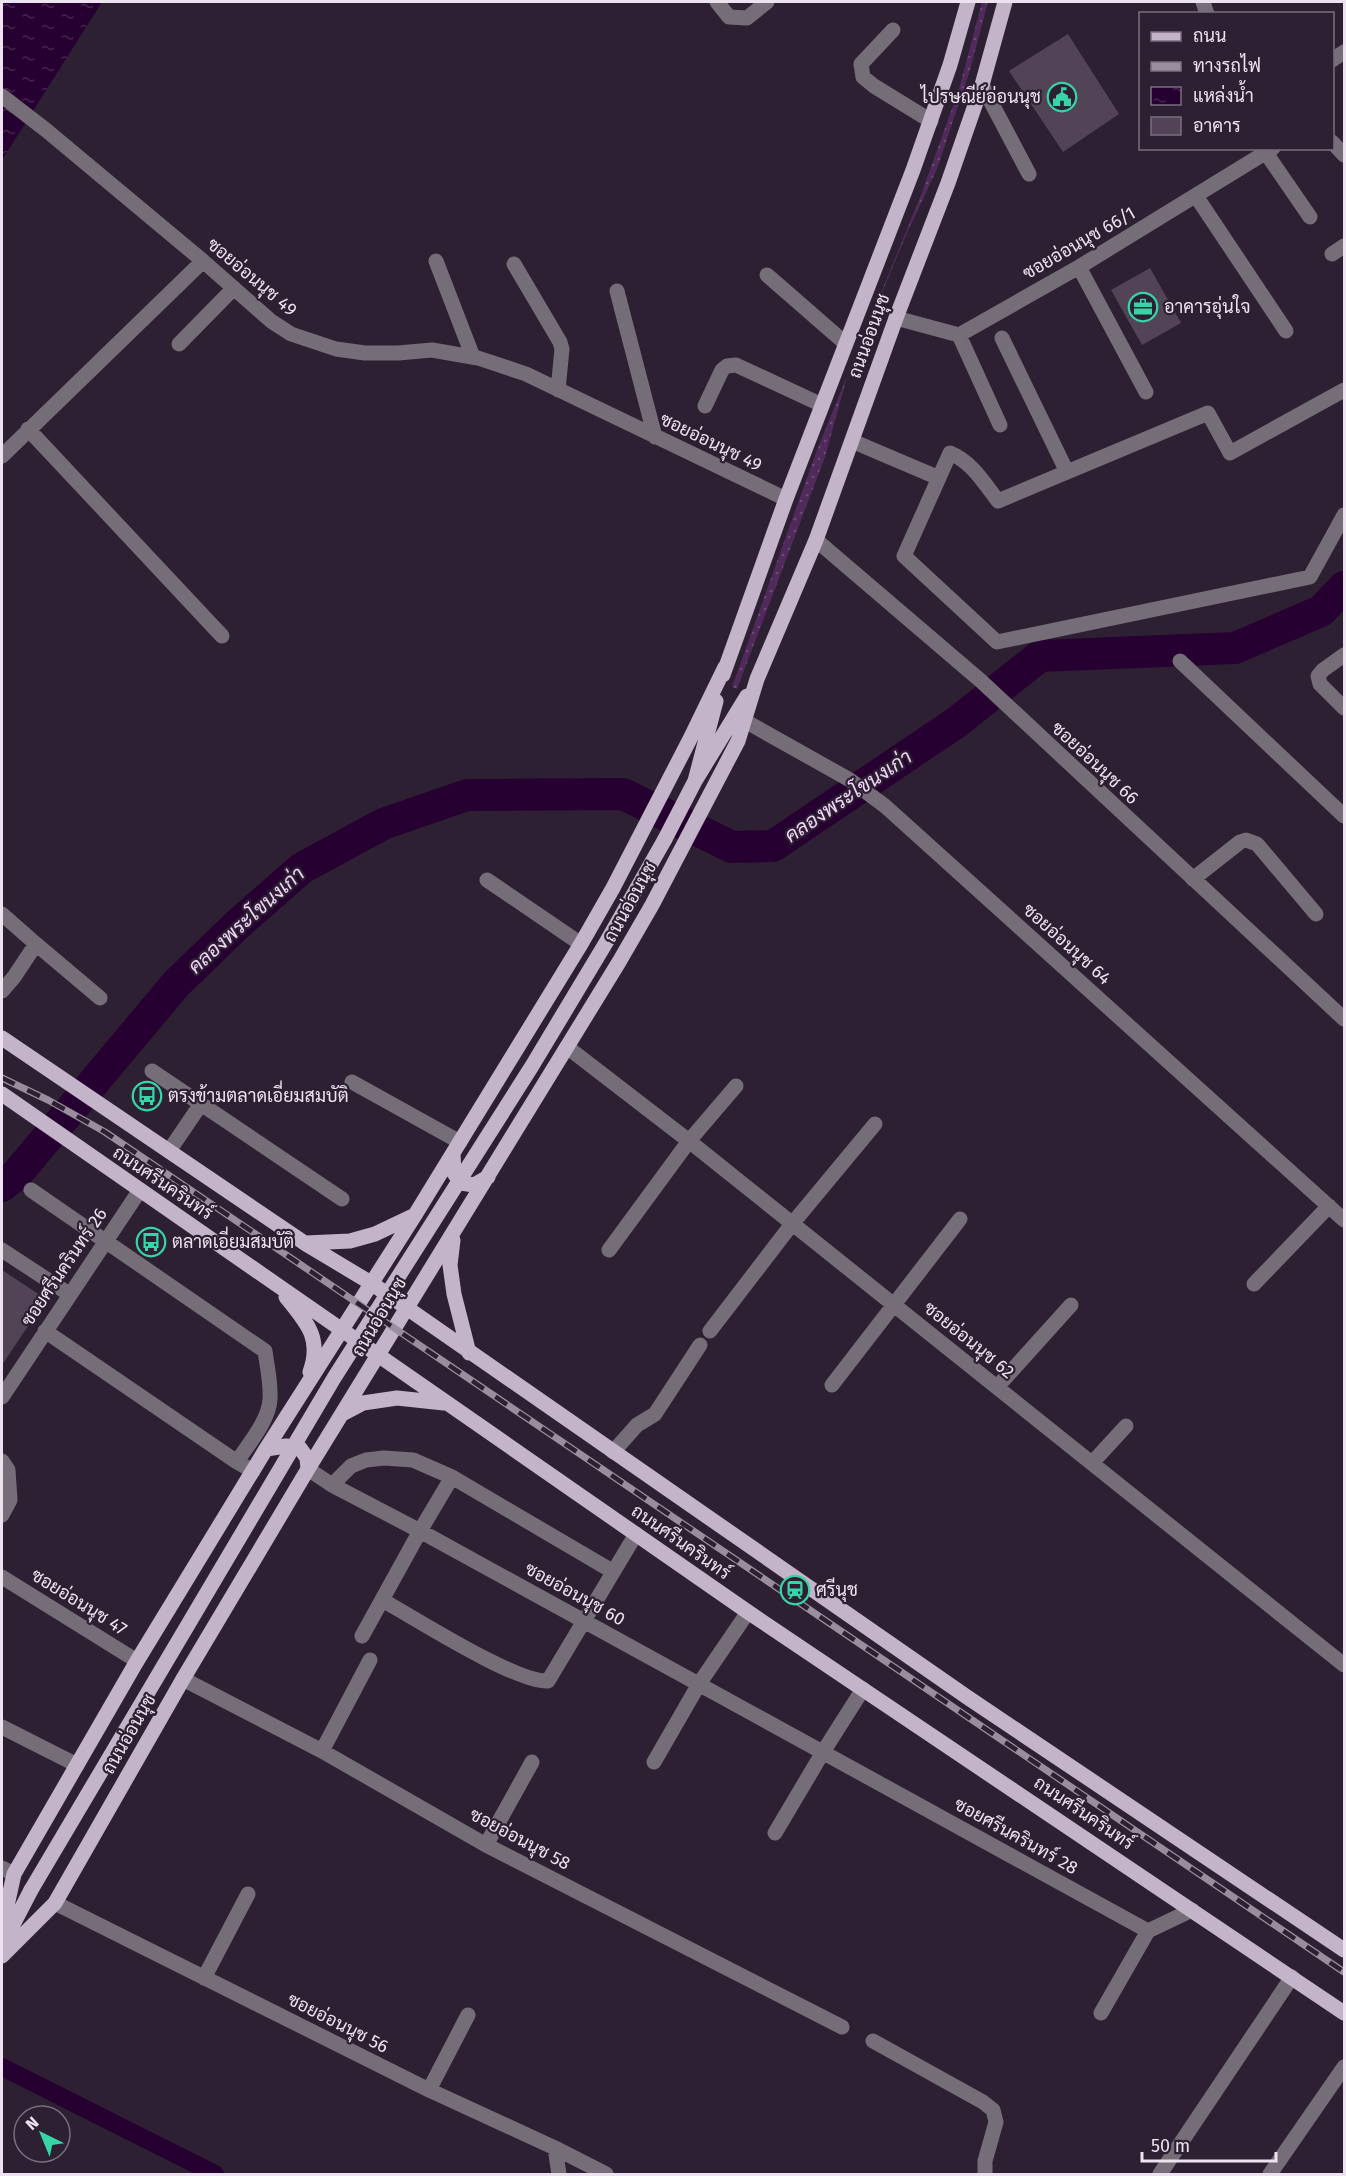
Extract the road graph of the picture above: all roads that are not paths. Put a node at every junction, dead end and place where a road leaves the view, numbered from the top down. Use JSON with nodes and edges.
{"nodes":[{"id":1,"x":717,"y":2,"type":"edge"},
{"id":2,"x":767,"y":2,"type":"edge"},
{"id":3,"x":968,"y":2,"type":"edge"},
{"id":4,"x":1005,"y":2,"type":"edge"},
{"id":5,"x":893,"y":30,"type":"dead end"},
{"id":6,"x":982,"y":85,"type":"junction"},
{"id":7,"x":2,"y":96,"type":"edge"},
{"id":8,"x":931,"y":121,"type":"junction"},
{"id":9,"x":1269,"y":151,"type":"edge"},
{"id":10,"x":1029,"y":174,"type":"dead end"},
{"id":11,"x":1196,"y":196,"type":"junction"},
{"id":12,"x":1310,"y":217,"type":"dead end"},
{"id":13,"x":203,"y":261,"type":"junction"},
{"id":14,"x":436,"y":261,"type":"dead end"},
{"id":15,"x":514,"y":264,"type":"dead end"},
{"id":16,"x":1079,"y":267,"type":"junction"},
{"id":17,"x":767,"y":275,"type":"dead end"},
{"id":18,"x":234,"y":288,"type":"junction"},
{"id":19,"x":617,"y":291,"type":"dead end"},
{"id":20,"x":896,"y":318,"type":"junction"},
{"id":21,"x":1286,"y":331,"type":"dead end"},
{"id":22,"x":959,"y":335,"type":"junction"},
{"id":23,"x":1002,"y":338,"type":"dead end"},
{"id":24,"x":179,"y":344,"type":"dead end"},
{"id":25,"x":845,"y":344,"type":"junction"},
{"id":26,"x":473,"y":357,"type":"junction"},
{"id":27,"x":558,"y":390,"type":"junction"},
{"id":28,"x":1344,"y":390,"type":"edge"},
{"id":29,"x":1146,"y":392,"type":"dead end"},
{"id":30,"x":822,"y":405,"type":"junction"},
{"id":31,"x":705,"y":406,"type":"dead end"},
{"id":32,"x":1000,"y":425,"type":"dead end"},
{"id":33,"x":28,"y":429,"type":"junction"},
{"id":34,"x":655,"y":437,"type":"junction"},
{"id":35,"x":852,"y":441,"type":"junction"},
{"id":36,"x":2,"y":456,"type":"edge"},
{"id":37,"x":1067,"y":472,"type":"junction"},
{"id":38,"x":939,"y":478,"type":"junction"},
{"id":39,"x":786,"y":499,"type":"junction"},
{"id":40,"x":1344,"y":515,"type":"edge"},
{"id":41,"x":816,"y":540,"type":"junction"},
{"id":42,"x":222,"y":636,"type":"dead end"},
{"id":43,"x":1344,"y":655,"type":"edge"},
{"id":44,"x":1179,"y":661,"type":"dead end"},
{"id":45,"x":725,"y":667,"type":"junction"},
{"id":46,"x":757,"y":679,"type":"junction"},
{"id":47,"x":1344,"y":708,"type":"edge"},
{"id":48,"x":746,"y":721,"type":"junction"},
{"id":49,"x":695,"y":781,"type":"junction"},
{"id":50,"x":1344,"y":816,"type":"edge"},
{"id":51,"x":1193,"y":879,"type":"junction"},
{"id":52,"x":487,"y":880,"type":"dead end"},
{"id":53,"x":2,"y":914,"type":"edge"},
{"id":54,"x":1316,"y":914,"type":"dead end"},
{"id":55,"x":36,"y":944,"type":"junction"},
{"id":56,"x":581,"y":944,"type":"junction"},
{"id":57,"x":2,"y":991,"type":"edge"},
{"id":58,"x":100,"y":998,"type":"dead end"},
{"id":59,"x":1344,"y":1018,"type":"edge"},
{"id":60,"x":2,"y":1027,"type":"edge"},
{"id":61,"x":2,"y":1038,"type":"edge"},
{"id":62,"x":567,"y":1047,"type":"junction"},
{"id":63,"x":17,"y":1048,"type":"junction"},
{"id":64,"x":152,"y":1071,"type":"dead end"},
{"id":65,"x":352,"y":1082,"type":"dead end"},
{"id":66,"x":736,"y":1086,"type":"dead end"},
{"id":67,"x":2,"y":1094,"type":"edge"},
{"id":68,"x":201,"y":1104,"type":"junction"},
{"id":69,"x":874,"y":1124,"type":"dead end"},
{"id":70,"x":689,"y":1141,"type":"junction"},
{"id":71,"x":456,"y":1148,"type":"junction"},
{"id":72,"x":169,"y":1150,"type":"junction"},
{"id":73,"x":488,"y":1177,"type":"junction"},
{"id":74,"x":31,"y":1190,"type":"dead end"},
{"id":75,"x":140,"y":1190,"type":"junction"},
{"id":76,"x":342,"y":1199,"type":"dead end"},
{"id":77,"x":1329,"y":1206,"type":"junction"},
{"id":78,"x":415,"y":1215,"type":"junction"},
{"id":79,"x":960,"y":1219,"type":"dead end"},
{"id":80,"x":1344,"y":1220,"type":"edge"},
{"id":81,"x":792,"y":1224,"type":"junction"},
{"id":82,"x":454,"y":1234,"type":"junction"},
{"id":83,"x":105,"y":1241,"type":"junction"},
{"id":84,"x":306,"y":1244,"type":"junction"},
{"id":85,"x":2,"y":1250,"type":"edge"},
{"id":86,"x":609,"y":1250,"type":"dead end"},
{"id":87,"x":371,"y":1283,"type":"junction"},
{"id":88,"x":276,"y":1284,"type":"junction"},
{"id":89,"x":1254,"y":1284,"type":"dead end"},
{"id":90,"x":69,"y":1294,"type":"junction"},
{"id":91,"x":894,"y":1305,"type":"junction"},
{"id":92,"x":1071,"y":1305,"type":"dead end"},
{"id":93,"x":406,"y":1308,"type":"junction"},
{"id":94,"x":342,"y":1329,"type":"junction"},
{"id":95,"x":45,"y":1331,"type":"junction"},
{"id":96,"x":710,"y":1331,"type":"dead end"},
{"id":97,"x":700,"y":1345,"type":"dead end"},
{"id":98,"x":469,"y":1353,"type":"junction"},
{"id":99,"x":379,"y":1354,"type":"junction"},
{"id":100,"x":831,"y":1385,"type":"dead end"},
{"id":101,"x":997,"y":1387,"type":"junction"},
{"id":102,"x":304,"y":1389,"type":"junction"},
{"id":103,"x":2,"y":1397,"type":"edge"},
{"id":104,"x":447,"y":1403,"type":"junction"},
{"id":105,"x":342,"y":1414,"type":"junction"},
{"id":106,"x":1126,"y":1425,"type":"dead end"},
{"id":107,"x":266,"y":1449,"type":"junction"},
{"id":108,"x":613,"y":1452,"type":"junction"},
{"id":109,"x":2,"y":1461,"type":"edge"},
{"id":110,"x":237,"y":1462,"type":"junction"},
{"id":111,"x":1092,"y":1463,"type":"junction"},
{"id":112,"x":308,"y":1469,"type":"junction"},
{"id":113,"x":253,"y":1472,"type":"junction"},
{"id":114,"x":452,"y":1477,"type":"junction"},
{"id":115,"x":332,"y":1485,"type":"junction"},
{"id":116,"x":2,"y":1515,"type":"edge"},
{"id":117,"x":420,"y":1531,"type":"junction"},
{"id":118,"x":636,"y":1534,"type":"junction"},
{"id":119,"x":612,"y":1571,"type":"junction"},
{"id":120,"x":2,"y":1577,"type":"edge"},
{"id":121,"x":382,"y":1600,"type":"junction"},
{"id":122,"x":748,"y":1612,"type":"junction"},
{"id":123,"x":585,"y":1621,"type":"junction"},
{"id":124,"x":362,"y":1636,"type":"dead end"},
{"id":125,"x":370,"y":1660,"type":"dead end"},
{"id":126,"x":137,"y":1661,"type":"junction"},
{"id":127,"x":1344,"y":1665,"type":"edge"},
{"id":128,"x":183,"y":1680,"type":"junction"},
{"id":129,"x":699,"y":1684,"type":"junction"},
{"id":130,"x":863,"y":1689,"type":"junction"},
{"id":131,"x":2,"y":1726,"type":"edge"},
{"id":132,"x":322,"y":1751,"type":"junction"},
{"id":133,"x":823,"y":1752,"type":"junction"},
{"id":134,"x":532,"y":1762,"type":"dead end"},
{"id":135,"x":654,"y":1762,"type":"dead end"},
{"id":136,"x":77,"y":1765,"type":"junction"},
{"id":137,"x":775,"y":1833,"type":"dead end"},
{"id":138,"x":486,"y":1845,"type":"junction"},
{"id":139,"x":8,"y":1871,"type":"edge"},
{"id":140,"x":248,"y":1894,"type":"dead end"},
{"id":141,"x":55,"y":1903,"type":"junction"},
{"id":142,"x":1192,"y":1910,"type":"junction"},
{"id":143,"x":2,"y":1928,"type":"edge"},
{"id":144,"x":1148,"y":1931,"type":"junction"},
{"id":145,"x":2,"y":1948,"type":"edge"},
{"id":146,"x":1344,"y":1950,"type":"edge"},
{"id":147,"x":2,"y":1956,"type":"edge"},
{"id":148,"x":1292,"y":1977,"type":"junction"},
{"id":149,"x":204,"y":1978,"type":"junction"},
{"id":150,"x":1101,"y":2013,"type":"dead end"},
{"id":151,"x":1344,"y":2013,"type":"edge"},
{"id":152,"x":468,"y":2015,"type":"dead end"},
{"id":153,"x":842,"y":2027,"type":"dead end"},
{"id":154,"x":873,"y":2041,"type":"dead end"},
{"id":155,"x":1344,"y":2067,"type":"edge"},
{"id":156,"x":429,"y":2090,"type":"junction"},
{"id":157,"x":555,"y":2148,"type":"junction"},
{"id":158,"x":559,"y":2175,"type":"edge"},
{"id":159,"x":606,"y":2175,"type":"edge"},
{"id":160,"x":985,"y":2175,"type":"edge"},
{"id":161,"x":1160,"y":2175,"type":"edge"},
{"id":162,"x":1270,"y":2175,"type":"edge"}],
"edges":[{"from":1,"to":2,"type":"street"},
{"from":3,"to":8,"type":"main road","name":"ถนนอ่อนนุช"},
{"from":4,"to":6,"type":"main road","name":"ถนนอ่อนนุช"},
{"from":5,"to":8,"type":"street"},
{"from":6,"to":10,"type":"street"},
{"from":6,"to":20,"type":"main road","name":"ถนนอ่อนนุช"},
{"from":7,"to":13,"type":"street","name":"ซอยอ่อนนุช 49"},
{"from":8,"to":25,"type":"main road","name":"ถนนอ่อนนุช"},
{"from":9,"to":11,"type":"street","name":"ซอยอ่อนนุช 66/1"},
{"from":9,"to":12,"type":"street"},
{"from":11,"to":16,"type":"street","name":"ซอยอ่อนนุช 66/1"},
{"from":11,"to":21,"type":"street"},
{"from":13,"to":18,"type":"street","name":"ซอยอ่อนนุช 49"},
{"from":13,"to":33,"type":"street"},
{"from":14,"to":26,"type":"street"},
{"from":15,"to":27,"type":"street"},
{"from":16,"to":22,"type":"street","name":"ซอยอ่อนนุช 66/1"},
{"from":16,"to":29,"type":"street"},
{"from":17,"to":25,"type":"street"},
{"from":18,"to":24,"type":"street"},
{"from":18,"to":26,"type":"street","name":"ซอยอ่อนนุช 49"},
{"from":19,"to":34,"type":"street"},
{"from":20,"to":22,"type":"street"},
{"from":20,"to":35,"type":"main road","name":"ถนนอ่อนนุช"},
{"from":22,"to":32,"type":"street"},
{"from":23,"to":37,"type":"street"},
{"from":25,"to":30,"type":"main road","name":"ถนนอ่อนนุช"},
{"from":26,"to":27,"type":"street","name":"ซอยอ่อนนุช 49"},
{"from":27,"to":34,"type":"street","name":"ซอยอ่อนนุช 49"},
{"from":28,"to":37,"type":"street"},
{"from":30,"to":31,"type":"street"},
{"from":30,"to":39,"type":"main road","name":"ถนนอ่อนนุช"},
{"from":33,"to":36,"type":"street"},
{"from":33,"to":42,"type":"street"},
{"from":34,"to":39,"type":"street","name":"ซอยอ่อนนุช 49"},
{"from":35,"to":38,"type":"street"},
{"from":35,"to":41,"type":"main road","name":"ถนนอ่อนนุช"},
{"from":37,"to":38,"type":"street"},
{"from":38,"to":40,"type":"street"},
{"from":39,"to":45,"type":"main road","name":"ถนนอ่อนนุช"},
{"from":41,"to":46,"type":"main road","name":"ถนนอ่อนนุช"},
{"from":41,"to":51,"type":"street","name":"ซอยอ่อนนุช 66"},
{"from":43,"to":47,"type":"street"},
{"from":44,"to":50,"type":"street"},
{"from":45,"to":49,"type":"main road","name":"ถนนอ่อนนุช"},
{"from":45,"to":56,"type":"main road","name":"ถนนอ่อนนุช"},
{"from":46,"to":48,"type":"main road","name":"ถนนอ่อนนุช"},
{"from":46,"to":49,"type":"main road","name":"ถนนอ่อนนุช"},
{"from":48,"to":62,"type":"main road","name":"ถนนอ่อนนุช"},
{"from":48,"to":77,"type":"street","name":"ซอยอ่อนนุช 64"},
{"from":49,"to":145,"type":"main road","name":"ถนนอ่อนนุช","bridge":true},
{"from":51,"to":54,"type":"street"},
{"from":51,"to":59,"type":"street","name":"ซอยอ่อนนุช 66"},
{"from":52,"to":56,"type":"street"},
{"from":53,"to":55,"type":"street"},
{"from":55,"to":57,"type":"street"},
{"from":55,"to":58,"type":"street"},
{"from":56,"to":71,"type":"main road","name":"ถนนอ่อนนุช"},
{"from":60,"to":63,"type":"main road"},
{"from":61,"to":63,"type":"main road","name":"ถนนศรีนครินทร์"},
{"from":62,"to":70,"type":"street","name":"ซอยอ่อนนุช 62"},
{"from":62,"to":73,"type":"main road","name":"ถนนอ่อนนุช"},
{"from":63,"to":72,"type":"main road","name":"ถนนศรีนครินทร์"},
{"from":64,"to":68,"type":"street"},
{"from":65,"to":71,"type":"street"},
{"from":66,"to":70,"type":"street"},
{"from":67,"to":75,"type":"main road","name":"ถนนศรีนครินทร์"},
{"from":68,"to":72,"type":"street"},
{"from":68,"to":76,"type":"street"},
{"from":69,"to":81,"type":"street"},
{"from":70,"to":81,"type":"street","name":"ซอยอ่อนนุช 62"},
{"from":70,"to":86,"type":"street"},
{"from":71,"to":73,"type":"main road"},
{"from":71,"to":78,"type":"main road","name":"ถนนอ่อนนุช"},
{"from":72,"to":84,"type":"main road","name":"ถนนศรีนครินทร์"},
{"from":73,"to":82,"type":"main road","name":"ถนนอ่อนนุช"},
{"from":74,"to":83,"type":"street"},
{"from":75,"to":83,"type":"street","name":"ซอยศรีนครินทร์ 26"},
{"from":75,"to":88,"type":"main road","name":"ถนนศรีนครินทร์"},
{"from":77,"to":80,"type":"street","name":"ซอยอ่อนนุช 64"},
{"from":77,"to":89,"type":"street"},
{"from":78,"to":84,"type":"main road"},
{"from":78,"to":87,"type":"main road","name":"ถนนอ่อนนุช"},
{"from":79,"to":91,"type":"street"},
{"from":81,"to":91,"type":"street","name":"ซอยอ่อนนุช 62"},
{"from":81,"to":96,"type":"street"},
{"from":82,"to":93,"type":"main road","name":"ถนนอ่อนนุช"},
{"from":82,"to":98,"type":"main road"},
{"from":83,"to":90,"type":"street","name":"ซอยศรีนครินทร์ 26"},
{"from":83,"to":110,"type":"street"},
{"from":84,"to":87,"type":"main road","name":"ถนนศรีนครินทร์"},
{"from":85,"to":90,"type":"street"},
{"from":87,"to":93,"type":"main road","name":"ถนนศรีนครินทร์"},
{"from":87,"to":94,"type":"main road","name":"ถนนอ่อนนุช"},
{"from":88,"to":94,"type":"main road","name":"ถนนศรีนครินทร์"},
{"from":88,"to":102,"type":"main road"},
{"from":90,"to":95,"type":"street","name":"ซอยศรีนครินทร์ 26"},
{"from":91,"to":100,"type":"street"},
{"from":91,"to":101,"type":"street","name":"ซอยอ่อนนุช 62"},
{"from":92,"to":101,"type":"street"},
{"from":93,"to":98,"type":"main road","name":"ถนนศรีนครินทร์"},
{"from":93,"to":99,"type":"main road","name":"ถนนอ่อนนุช"},
{"from":94,"to":99,"type":"main road","name":"ถนนศรีนครินทร์"},
{"from":94,"to":102,"type":"main road","name":"ถนนอ่อนนุช"},
{"from":95,"to":103,"type":"street","name":"ซอยศรีนครินทร์ 26"},
{"from":95,"to":110,"type":"street"},
{"from":97,"to":108,"type":"street"},
{"from":98,"to":108,"type":"main road","name":"ถนนศรีนครินทร์"},
{"from":99,"to":104,"type":"main road","name":"ถนนศรีนครินทร์"},
{"from":99,"to":105,"type":"main road","name":"ถนนอ่อนนุช"},
{"from":101,"to":111,"type":"street","name":"ซอยอ่อนนุช 62"},
{"from":102,"to":107,"type":"main road","name":"ถนนอ่อนนุช"},
{"from":104,"to":105,"type":"main road"},
{"from":104,"to":118,"type":"main road","name":"ถนนศรีนครินทร์"},
{"from":105,"to":112,"type":"main road","name":"ถนนอ่อนนุช"},
{"from":106,"to":111,"type":"street"},
{"from":107,"to":112,"type":"main road"},
{"from":107,"to":113,"type":"main road","name":"ถนนอ่อนนุช"},
{"from":108,"to":146,"type":"main road","name":"ถนนศรีนครินทร์"},
{"from":109,"to":116,"type":"street"},
{"from":110,"to":113,"type":"street"},
{"from":111,"to":127,"type":"street","name":"ซอยอ่อนนุช 62"},
{"from":112,"to":115,"type":"street","name":"ซอยอ่อนนุช 60"},
{"from":112,"to":128,"type":"main road","name":"ถนนอ่อนนุช"},
{"from":113,"to":126,"type":"main road","name":"ถนนอ่อนนุช"},
{"from":114,"to":115,"type":"street"},
{"from":114,"to":117,"type":"street"},
{"from":114,"to":119,"type":"street"},
{"from":115,"to":117,"type":"street","name":"ซอยอ่อนนุช 60"},
{"from":117,"to":121,"type":"street"},
{"from":117,"to":123,"type":"street","name":"ซอยอ่อนนุช 60"},
{"from":118,"to":119,"type":"street"},
{"from":118,"to":122,"type":"main road","name":"ถนนศรีนครินทร์"},
{"from":119,"to":123,"type":"street"},
{"from":120,"to":126,"type":"street","name":"ซอยอ่อนนุช 47"},
{"from":121,"to":123,"type":"street"},
{"from":121,"to":124,"type":"street"},
{"from":122,"to":129,"type":"street"},
{"from":122,"to":130,"type":"main road","name":"ถนนศรีนครินทร์"},
{"from":123,"to":129,"type":"street","name":"ซอยอ่อนนุช 60"},
{"from":125,"to":132,"type":"street"},
{"from":126,"to":136,"type":"main road","name":"ถนนอ่อนนุช"},
{"from":128,"to":132,"type":"street","name":"ซอยอ่อนนุช 58"},
{"from":128,"to":141,"type":"main road","name":"ถนนอ่อนนุช"},
{"from":129,"to":133,"type":"street","name":"ซอยอ่อนนุช 60"},
{"from":129,"to":135,"type":"street"},
{"from":130,"to":133,"type":"street"},
{"from":130,"to":142,"type":"main road","name":"ถนนศรีนครินทร์"},
{"from":131,"to":136,"type":"street"},
{"from":132,"to":138,"type":"street","name":"ซอยอ่อนนุช 58"},
{"from":133,"to":137,"type":"street"},
{"from":133,"to":144,"type":"street","name":"ซอยศรีนครินทร์ 28"},
{"from":134,"to":138,"type":"street"},
{"from":136,"to":139,"type":"main road","name":"ถนนอ่อนนุช"},
{"from":138,"to":153,"type":"street","name":"ซอยอ่อนนุช 58"},
{"from":139,"to":143,"type":"main road","name":"ถนนอ่อนนุช"},
{"from":140,"to":149,"type":"street"},
{"from":141,"to":147,"type":"main road","name":"ถนนอ่อนนุช"},
{"from":141,"to":149,"type":"street","name":"ซอยอ่อนนุช 56"},
{"from":142,"to":144,"type":"street"},
{"from":142,"to":148,"type":"main road","name":"ถนนศรีนครินทร์"},
{"from":144,"to":150,"type":"street"},
{"from":148,"to":151,"type":"main road","name":"ถนนศรีนครินทร์"},
{"from":148,"to":161,"type":"street"},
{"from":149,"to":156,"type":"street","name":"ซอยอ่อนนุช 56"},
{"from":152,"to":156,"type":"street"},
{"from":154,"to":160,"type":"street"},
{"from":155,"to":162,"type":"street"},
{"from":156,"to":157,"type":"street","name":"ซอยอ่อนนุช 56"},
{"from":157,"to":158,"type":"street"},
{"from":157,"to":159,"type":"street","name":"ซอยอ่อนนุช 56"}]}
